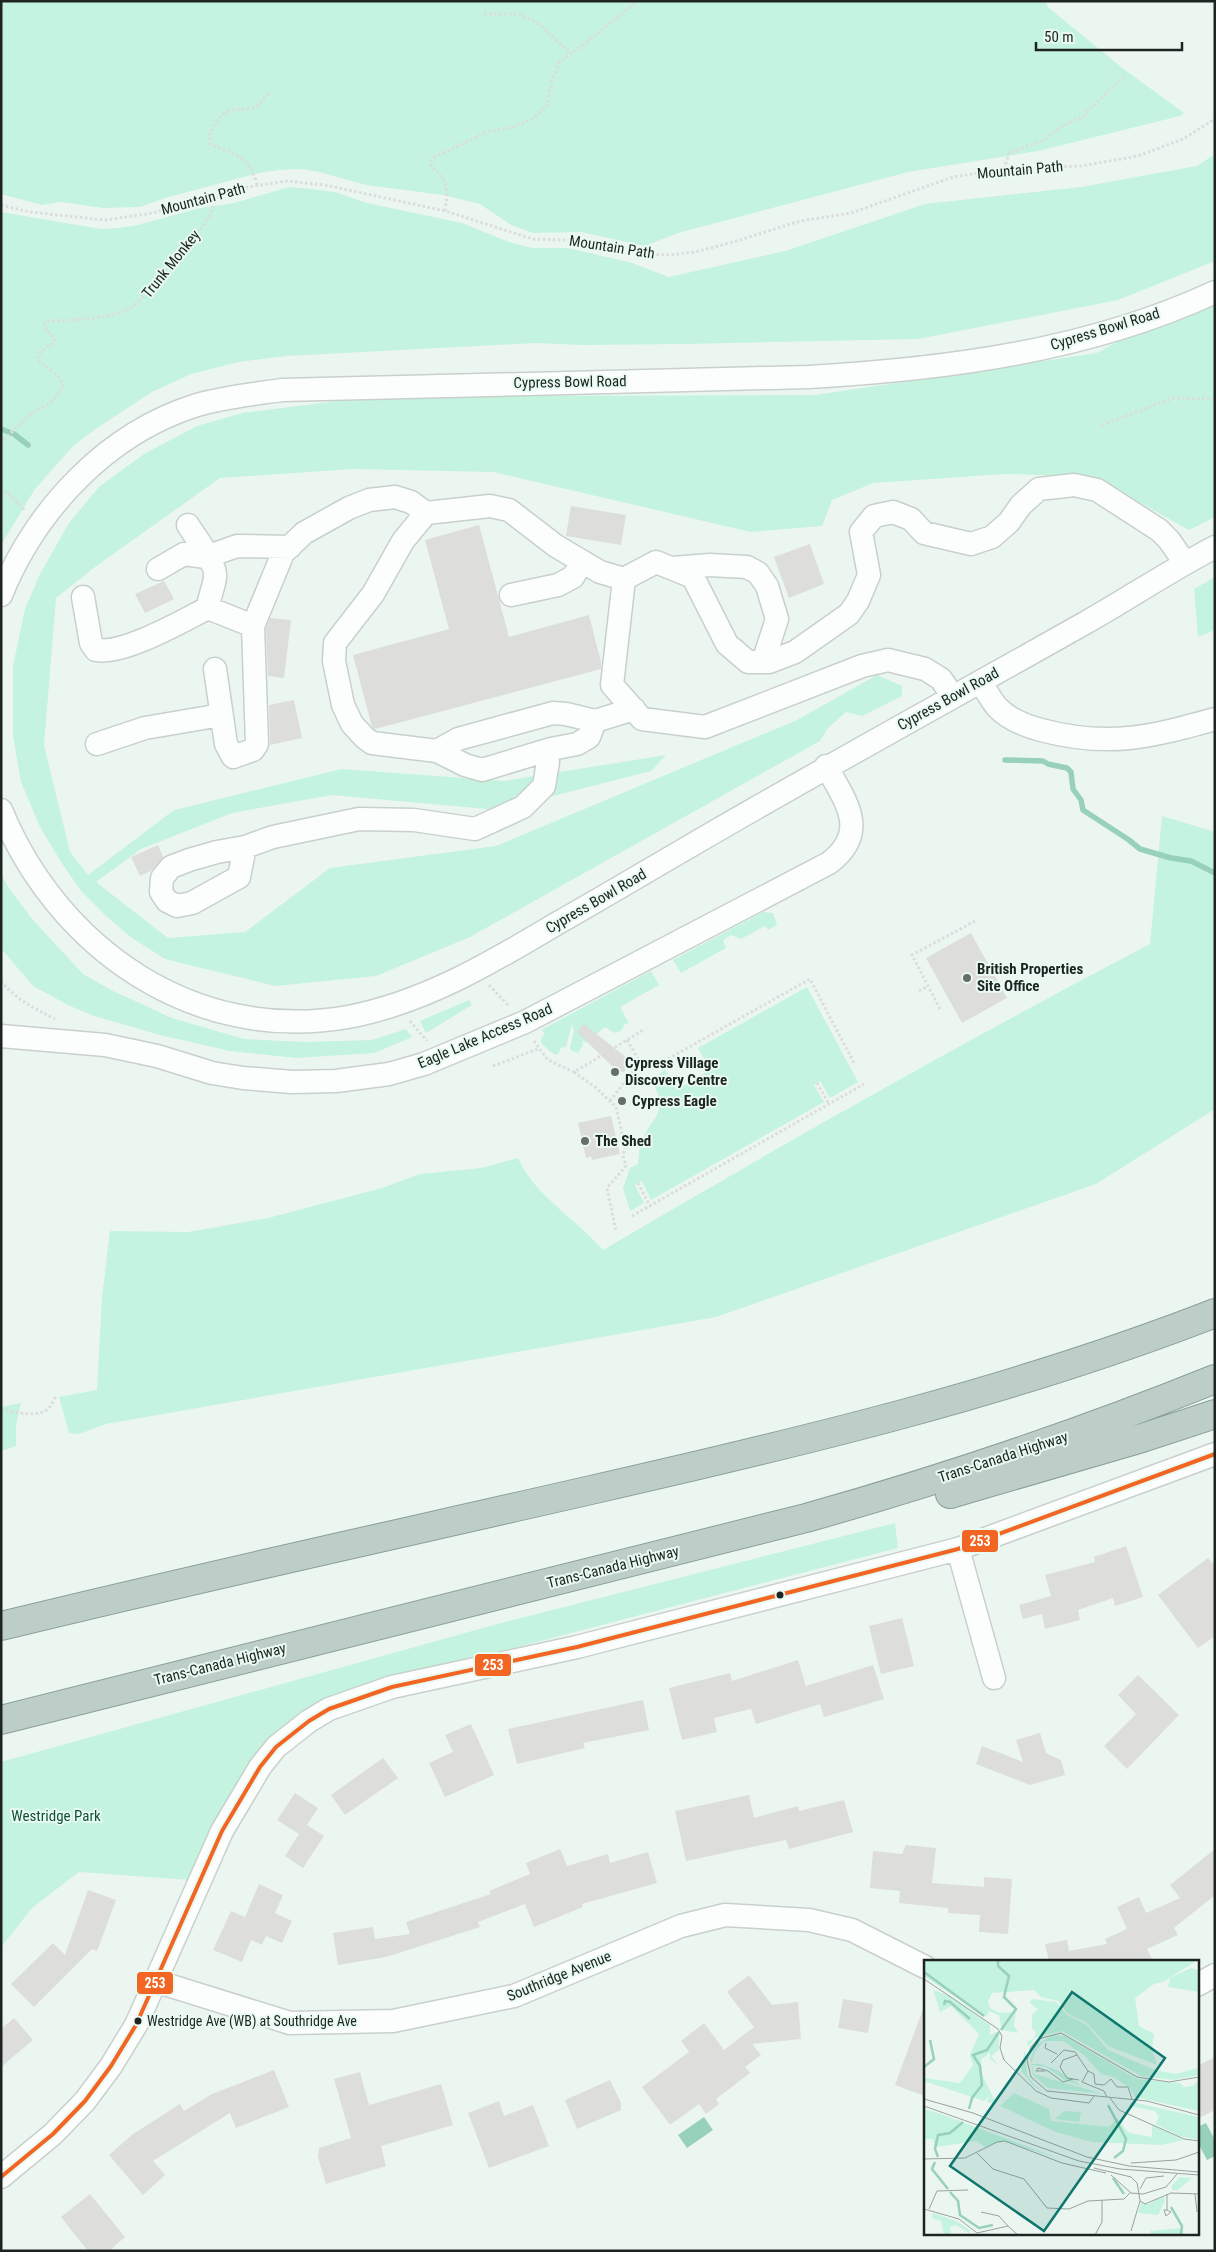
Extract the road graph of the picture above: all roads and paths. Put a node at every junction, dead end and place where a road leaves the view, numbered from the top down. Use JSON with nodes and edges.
{"nodes":[{"id":1,"x":637,"y":1,"type":"edge"},
{"id":2,"x":484,"y":14,"type":"dead end"},
{"id":3,"x":571,"y":53,"type":"junction"},
{"id":4,"x":1124,"y":76,"type":"dead end"},
{"id":5,"x":270,"y":92,"type":"dead end"},
{"id":6,"x":1215,"y":119,"type":"edge"},
{"id":7,"x":1004,"y":169,"type":"junction"},
{"id":8,"x":257,"y":185,"type":"junction"},
{"id":9,"x":217,"y":196,"type":"junction"},
{"id":10,"x":1,"y":205,"type":"edge"},
{"id":11,"x":445,"y":210,"type":"junction"},
{"id":12,"x":1215,"y":292,"type":"edge"},
{"id":13,"x":1215,"y":399,"type":"edge"},
{"id":14,"x":1102,"y":425,"type":"dead end"},
{"id":15,"x":1,"y":444,"type":"edge"},
{"id":16,"x":1,"y":487,"type":"edge"},
{"id":17,"x":426,"y":513,"type":"junction"},
{"id":18,"x":40,"y":523,"type":"junction"},
{"id":19,"x":188,"y":525,"type":"dead end"},
{"id":20,"x":1215,"y":546,"type":"edge"},
{"id":21,"x":290,"y":547,"type":"junction"},
{"id":22,"x":208,"y":556,"type":"junction"},
{"id":23,"x":582,"y":562,"type":"junction"},
{"id":24,"x":1185,"y":563,"type":"junction"},
{"id":25,"x":671,"y":568,"type":"junction"},
{"id":26,"x":158,"y":569,"type":"dead end"},
{"id":27,"x":624,"y":579,"type":"junction"},
{"id":28,"x":1,"y":595,"type":"edge"},
{"id":29,"x":511,"y":595,"type":"dead end"},
{"id":30,"x":83,"y":597,"type":"dead end"},
{"id":31,"x":208,"y":608,"type":"junction"},
{"id":32,"x":253,"y":626,"type":"junction"},
{"id":33,"x":763,"y":662,"type":"junction"},
{"id":34,"x":214,"y":669,"type":"dead end"},
{"id":35,"x":980,"y":682,"type":"junction"},
{"id":36,"x":953,"y":697,"type":"junction"},
{"id":37,"x":634,"y":710,"type":"junction"},
{"id":38,"x":221,"y":715,"type":"junction"},
{"id":39,"x":1215,"y":718,"type":"edge"},
{"id":40,"x":595,"y":720,"type":"junction"},
{"id":41,"x":97,"y":744,"type":"dead end"},
{"id":42,"x":437,"y":751,"type":"junction"},
{"id":43,"x":542,"y":752,"type":"junction"},
{"id":44,"x":826,"y":766,"type":"junction"},
{"id":45,"x":1,"y":810,"type":"edge"},
{"id":46,"x":245,"y":847,"type":"dead end"},
{"id":47,"x":977,"y":920,"type":"dead end"},
{"id":48,"x":480,"y":967,"type":"junction"},
{"id":49,"x":928,"y":986,"type":"junction"},
{"id":50,"x":919,"y":991,"type":"dead end"},
{"id":51,"x":404,"y":1002,"type":"junction"},
{"id":52,"x":940,"y":1009,"type":"dead end"},
{"id":53,"x":514,"y":1010,"type":"dead end"},
{"id":54,"x":645,"y":1029,"type":"dead end"},
{"id":55,"x":1,"y":1036,"type":"edge"},
{"id":56,"x":627,"y":1040,"type":"junction"},
{"id":57,"x":535,"y":1044,"type":"dead end"},
{"id":58,"x":431,"y":1045,"type":"dead end"},
{"id":59,"x":538,"y":1049,"type":"junction"},
{"id":60,"x":640,"y":1062,"type":"junction"},
{"id":61,"x":855,"y":1065,"type":"dead end"},
{"id":62,"x":494,"y":1066,"type":"dead end"},
{"id":63,"x":574,"y":1072,"type":"junction"},
{"id":64,"x":817,"y":1083,"type":"dead end"},
{"id":65,"x":864,"y":1084,"type":"dead end"},
{"id":66,"x":610,"y":1101,"type":"junction"},
{"id":67,"x":829,"y":1104,"type":"junction"},
{"id":68,"x":638,"y":1183,"type":"dead end"},
{"id":69,"x":650,"y":1206,"type":"junction"},
{"id":70,"x":632,"y":1216,"type":"dead end"},
{"id":71,"x":616,"y":1232,"type":"dead end"},
{"id":72,"x":1215,"y":1293,"type":"edge"},
{"id":73,"x":1215,"y":1313,"type":"edge"},
{"id":74,"x":1215,"y":1379,"type":"edge"},
{"id":75,"x":1004,"y":1386,"type":"junction"},
{"id":76,"x":56,"y":1396,"type":"dead end"},
{"id":77,"x":1,"y":1409,"type":"edge"},
{"id":78,"x":1215,"y":1414,"type":"edge"},
{"id":79,"x":1215,"y":1454,"type":"edge"},
{"id":80,"x":806,"y":1518,"type":"junction"},
{"id":81,"x":958,"y":1549,"type":"junction"},
{"id":82,"x":1,"y":1626,"type":"edge"},
{"id":83,"x":994,"y":1678,"type":"dead end"},
{"id":84,"x":1,"y":1720,"type":"edge"},
{"id":85,"x":924,"y":1966,"type":"edge"},
{"id":86,"x":1215,"y":1974,"type":"edge"},
{"id":87,"x":155,"y":1981,"type":"junction"},
{"id":88,"x":1198,"y":1983,"type":"edge"},
{"id":89,"x":1,"y":2177,"type":"edge"}],
"edges":[{"from":1,"to":3,"type":"path"},
{"from":2,"to":3,"type":"path"},
{"from":3,"to":11,"type":"path"},
{"from":4,"to":7,"type":"path"},
{"from":5,"to":8,"type":"path"},
{"from":6,"to":7,"type":"path","name":"Mountain Path"},
{"from":7,"to":11,"type":"path","name":"Mountain Path"},
{"from":8,"to":9,"type":"path","name":"Mountain Path"},
{"from":8,"to":11,"type":"path","name":"Mountain Path"},
{"from":9,"to":10,"type":"path","name":"Mountain Path"},
{"from":9,"to":15,"type":"path","name":"Trunk Monkey"},
{"from":12,"to":18,"type":"street","name":"Cypress Bowl Road"},
{"from":13,"to":14,"type":"path"},
{"from":16,"to":18,"type":"path"},
{"from":17,"to":21,"type":"street"},
{"from":17,"to":23,"type":"street"},
{"from":17,"to":42,"type":"street"},
{"from":18,"to":28,"type":"street","name":"Cypress Bowl Road"},
{"from":19,"to":22,"type":"street"},
{"from":20,"to":24,"type":"street","name":"Cypress Bowl Road"},
{"from":21,"to":22,"type":"street"},
{"from":21,"to":32,"type":"street"},
{"from":22,"to":26,"type":"street"},
{"from":22,"to":31,"type":"street"},
{"from":23,"to":27,"type":"street"},
{"from":23,"to":29,"type":"street"},
{"from":24,"to":33,"type":"street"},
{"from":24,"to":35,"type":"street","name":"Cypress Bowl Road"},
{"from":25,"to":27,"type":"street"},
{"from":25,"to":33,"type":"street"},
{"from":25,"to":33,"type":"street"},
{"from":27,"to":37,"type":"street"},
{"from":30,"to":31,"type":"street"},
{"from":31,"to":32,"type":"street"},
{"from":32,"to":38,"type":"street"},
{"from":34,"to":38,"type":"street"},
{"from":35,"to":36,"type":"street","name":"Cypress Bowl Road"},
{"from":35,"to":39,"type":"street"},
{"from":36,"to":37,"type":"street"},
{"from":36,"to":44,"type":"street","name":"Cypress Bowl Road"},
{"from":37,"to":40,"type":"street"},
{"from":38,"to":41,"type":"street"},
{"from":40,"to":42,"type":"street"},
{"from":40,"to":43,"type":"street"},
{"from":42,"to":43,"type":"street"},
{"from":43,"to":46,"type":"street"},
{"from":44,"to":48,"type":"street","name":"Cypress Bowl Road"},
{"from":44,"to":55,"type":"street","name":"Eagle Lake Access Road"},
{"from":45,"to":51,"type":"street","name":"Cypress Bowl Road"},
{"from":47,"to":49,"type":"path"},
{"from":48,"to":51,"type":"street","name":"Cypress Bowl Road"},
{"from":48,"to":53,"type":"path"},
{"from":49,"to":50,"type":"path"},
{"from":49,"to":52,"type":"path"},
{"from":51,"to":58,"type":"path"},
{"from":54,"to":56,"type":"path"},
{"from":56,"to":60,"type":"path"},
{"from":56,"to":63,"type":"path"},
{"from":57,"to":59,"type":"path"},
{"from":59,"to":62,"type":"path"},
{"from":59,"to":63,"type":"path"},
{"from":60,"to":61,"type":"path"},
{"from":60,"to":66,"type":"path"},
{"from":63,"to":66,"type":"path"},
{"from":64,"to":67,"type":"path"},
{"from":65,"to":67,"type":"path"},
{"from":66,"to":71,"type":"path"},
{"from":67,"to":69,"type":"path"},
{"from":68,"to":69,"type":"path"},
{"from":69,"to":70,"type":"path"},
{"from":72,"to":75,"type":"highway"},
{"from":73,"to":75,"type":"highway"},
{"from":74,"to":80,"type":"highway","name":"Trans-Canada Highway"},
{"from":75,"to":82,"type":"highway"},
{"from":76,"to":77,"type":"path"},
{"from":78,"to":80,"type":"highway"},
{"from":79,"to":81,"type":"street"},
{"from":80,"to":84,"type":"highway","name":"Trans-Canada Highway"},
{"from":81,"to":83,"type":"street"},
{"from":81,"to":87,"type":"street"},
{"from":85,"to":87,"type":"street","name":"Southridge Avenue"},
{"from":86,"to":88,"type":"street"},
{"from":87,"to":89,"type":"street"}]}
